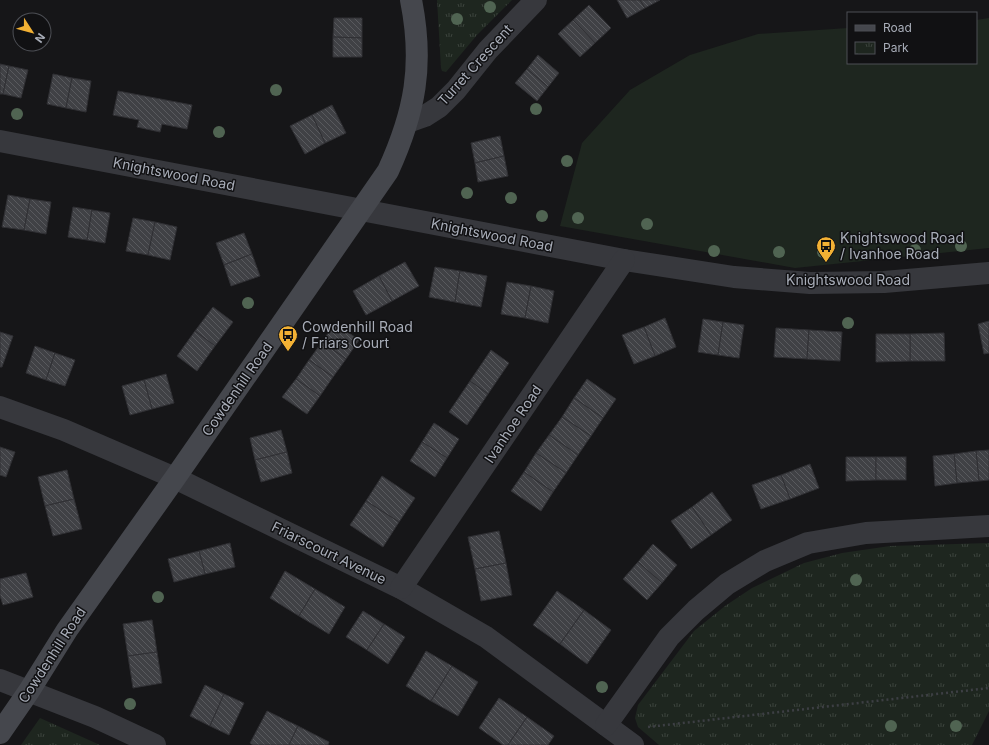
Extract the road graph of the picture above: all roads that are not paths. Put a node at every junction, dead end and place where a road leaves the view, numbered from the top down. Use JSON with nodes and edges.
{"nodes":[{"id":1,"x":411,"y":0,"type":"edge"},
{"id":2,"x":536,"y":0,"type":"edge"},
{"id":3,"x":408,"y":122,"type":"junction"},
{"id":4,"x":0,"y":141,"type":"edge"},
{"id":5,"x":362,"y":209,"type":"junction"},
{"id":6,"x":624,"y":260,"type":"junction"},
{"id":7,"x":989,"y":273,"type":"edge"},
{"id":8,"x":0,"y":407,"type":"edge"},
{"id":9,"x":175,"y":478,"type":"junction"},
{"id":10,"x":989,"y":526,"type":"edge"},
{"id":11,"x":401,"y":588,"type":"junction"},
{"id":12,"x":0,"y":680,"type":"edge"},
{"id":13,"x":29,"y":691,"type":"junction"},
{"id":14,"x":610,"y":728,"type":"junction"},
{"id":15,"x":0,"y":733,"type":"edge"},
{"id":16,"x":155,"y":745,"type":"edge"},
{"id":17,"x":632,"y":745,"type":"edge"}],
"edges":[{"from":1,"to":3,"type":"street","name":"Cowdenhill Road"},
{"from":2,"to":3,"type":"street","name":"Turret Crescent"},
{"from":3,"to":5,"type":"street","name":"Cowdenhill Road"},
{"from":4,"to":5,"type":"street","name":"Knightswood Road"},
{"from":5,"to":6,"type":"street","name":"Knightswood Road"},
{"from":5,"to":9,"type":"street","name":"Cowdenhill Road"},
{"from":6,"to":7,"type":"street","name":"Knightswood Road"},
{"from":6,"to":11,"type":"street","name":"Ivanhoe Road"},
{"from":8,"to":9,"type":"street","name":"Friarscourt Avenue"},
{"from":9,"to":11,"type":"street","name":"Friarscourt Avenue"},
{"from":9,"to":13,"type":"street","name":"Cowdenhill Road"},
{"from":10,"to":14,"type":"street"},
{"from":11,"to":14,"type":"street","name":"Friarscourt Avenue"},
{"from":12,"to":13,"type":"street"},
{"from":13,"to":15,"type":"street","name":"Cowdenhill Road"},
{"from":13,"to":16,"type":"street"},
{"from":14,"to":17,"type":"street","name":"Friarscourt Avenue"}]}
